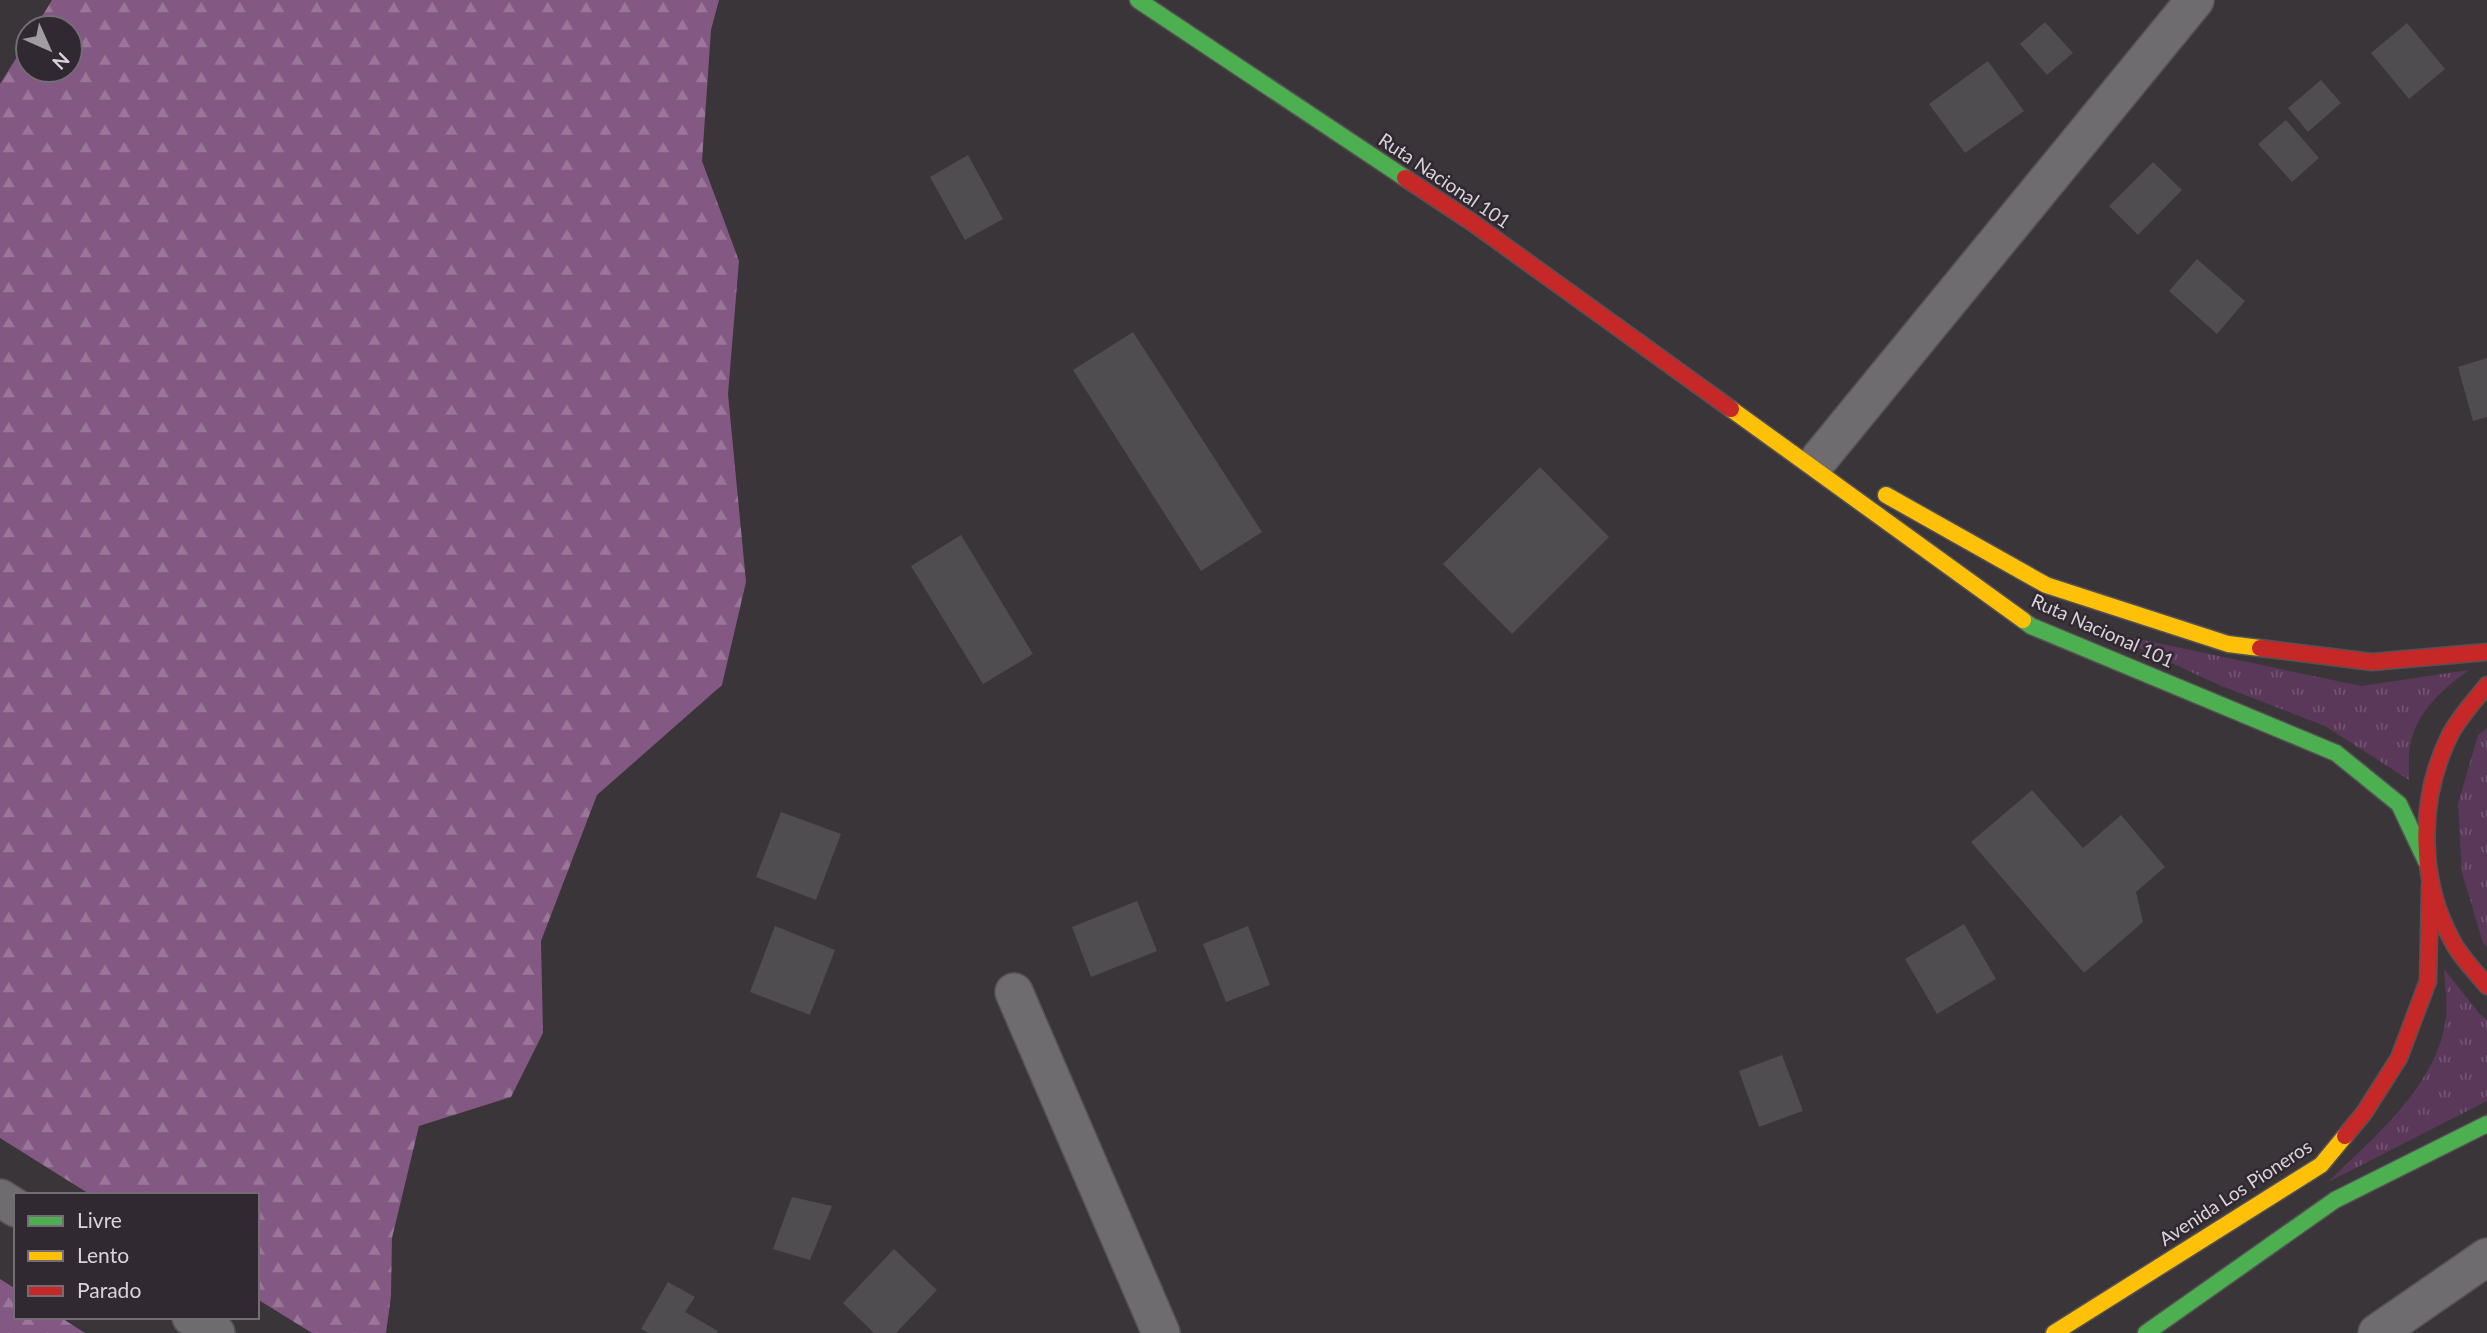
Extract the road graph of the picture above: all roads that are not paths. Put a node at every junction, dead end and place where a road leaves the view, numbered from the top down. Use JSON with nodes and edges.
{"nodes":[{"id":1,"x":1138,"y":0,"type":"edge"},
{"id":2,"x":2195,"y":0,"type":"edge"},
{"id":3,"x":1723,"y":403,"type":"junction"},
{"id":4,"x":1819,"y":458,"type":"junction"},
{"id":5,"x":2487,"y":652,"type":"edge"},
{"id":6,"x":2487,"y":685,"type":"edge"},
{"id":7,"x":2426,"y":860,"type":"junction"},
{"id":8,"x":2430,"y":885,"type":"junction"},
{"id":9,"x":2487,"y":986,"type":"edge"},
{"id":10,"x":1014,"y":992,"type":"dead end"},
{"id":11,"x":2487,"y":1124,"type":"edge"},
{"id":12,"x":2487,"y":1256,"type":"edge"},
{"id":13,"x":194,"y":1319,"type":"edge"},
{"id":14,"x":2092,"y":1323,"type":"edge"},
{"id":15,"x":216,"y":1333,"type":"edge"},
{"id":16,"x":1161,"y":1333,"type":"edge"},
{"id":17,"x":2054,"y":1333,"type":"edge"},
{"id":18,"x":2146,"y":1333,"type":"edge"},
{"id":19,"x":2377,"y":1333,"type":"edge"}],
"edges":[{"from":1,"to":3,"type":"main road","name":"Ruta Nacional 101"},
{"from":2,"to":4,"type":"street"},
{"from":3,"to":4,"type":"main road","name":"Ruta Nacional 101"},
{"from":3,"to":7,"type":"main road","name":"Ruta Nacional 101"},
{"from":4,"to":5,"type":"main road","name":"Ruta Nacional 101"},
{"from":6,"to":7,"type":"main road"},
{"from":7,"to":8,"type":"main road"},
{"from":8,"to":9,"type":"main road"},
{"from":8,"to":14,"type":"main road","name":"Avenida Los Pioneros"},
{"from":10,"to":16,"type":"street"},
{"from":11,"to":18,"type":"main road"},
{"from":12,"to":19,"type":"street"},
{"from":13,"to":15,"type":"street"},
{"from":14,"to":17,"type":"main road","name":"Avenida Los Pioneros"}]}
